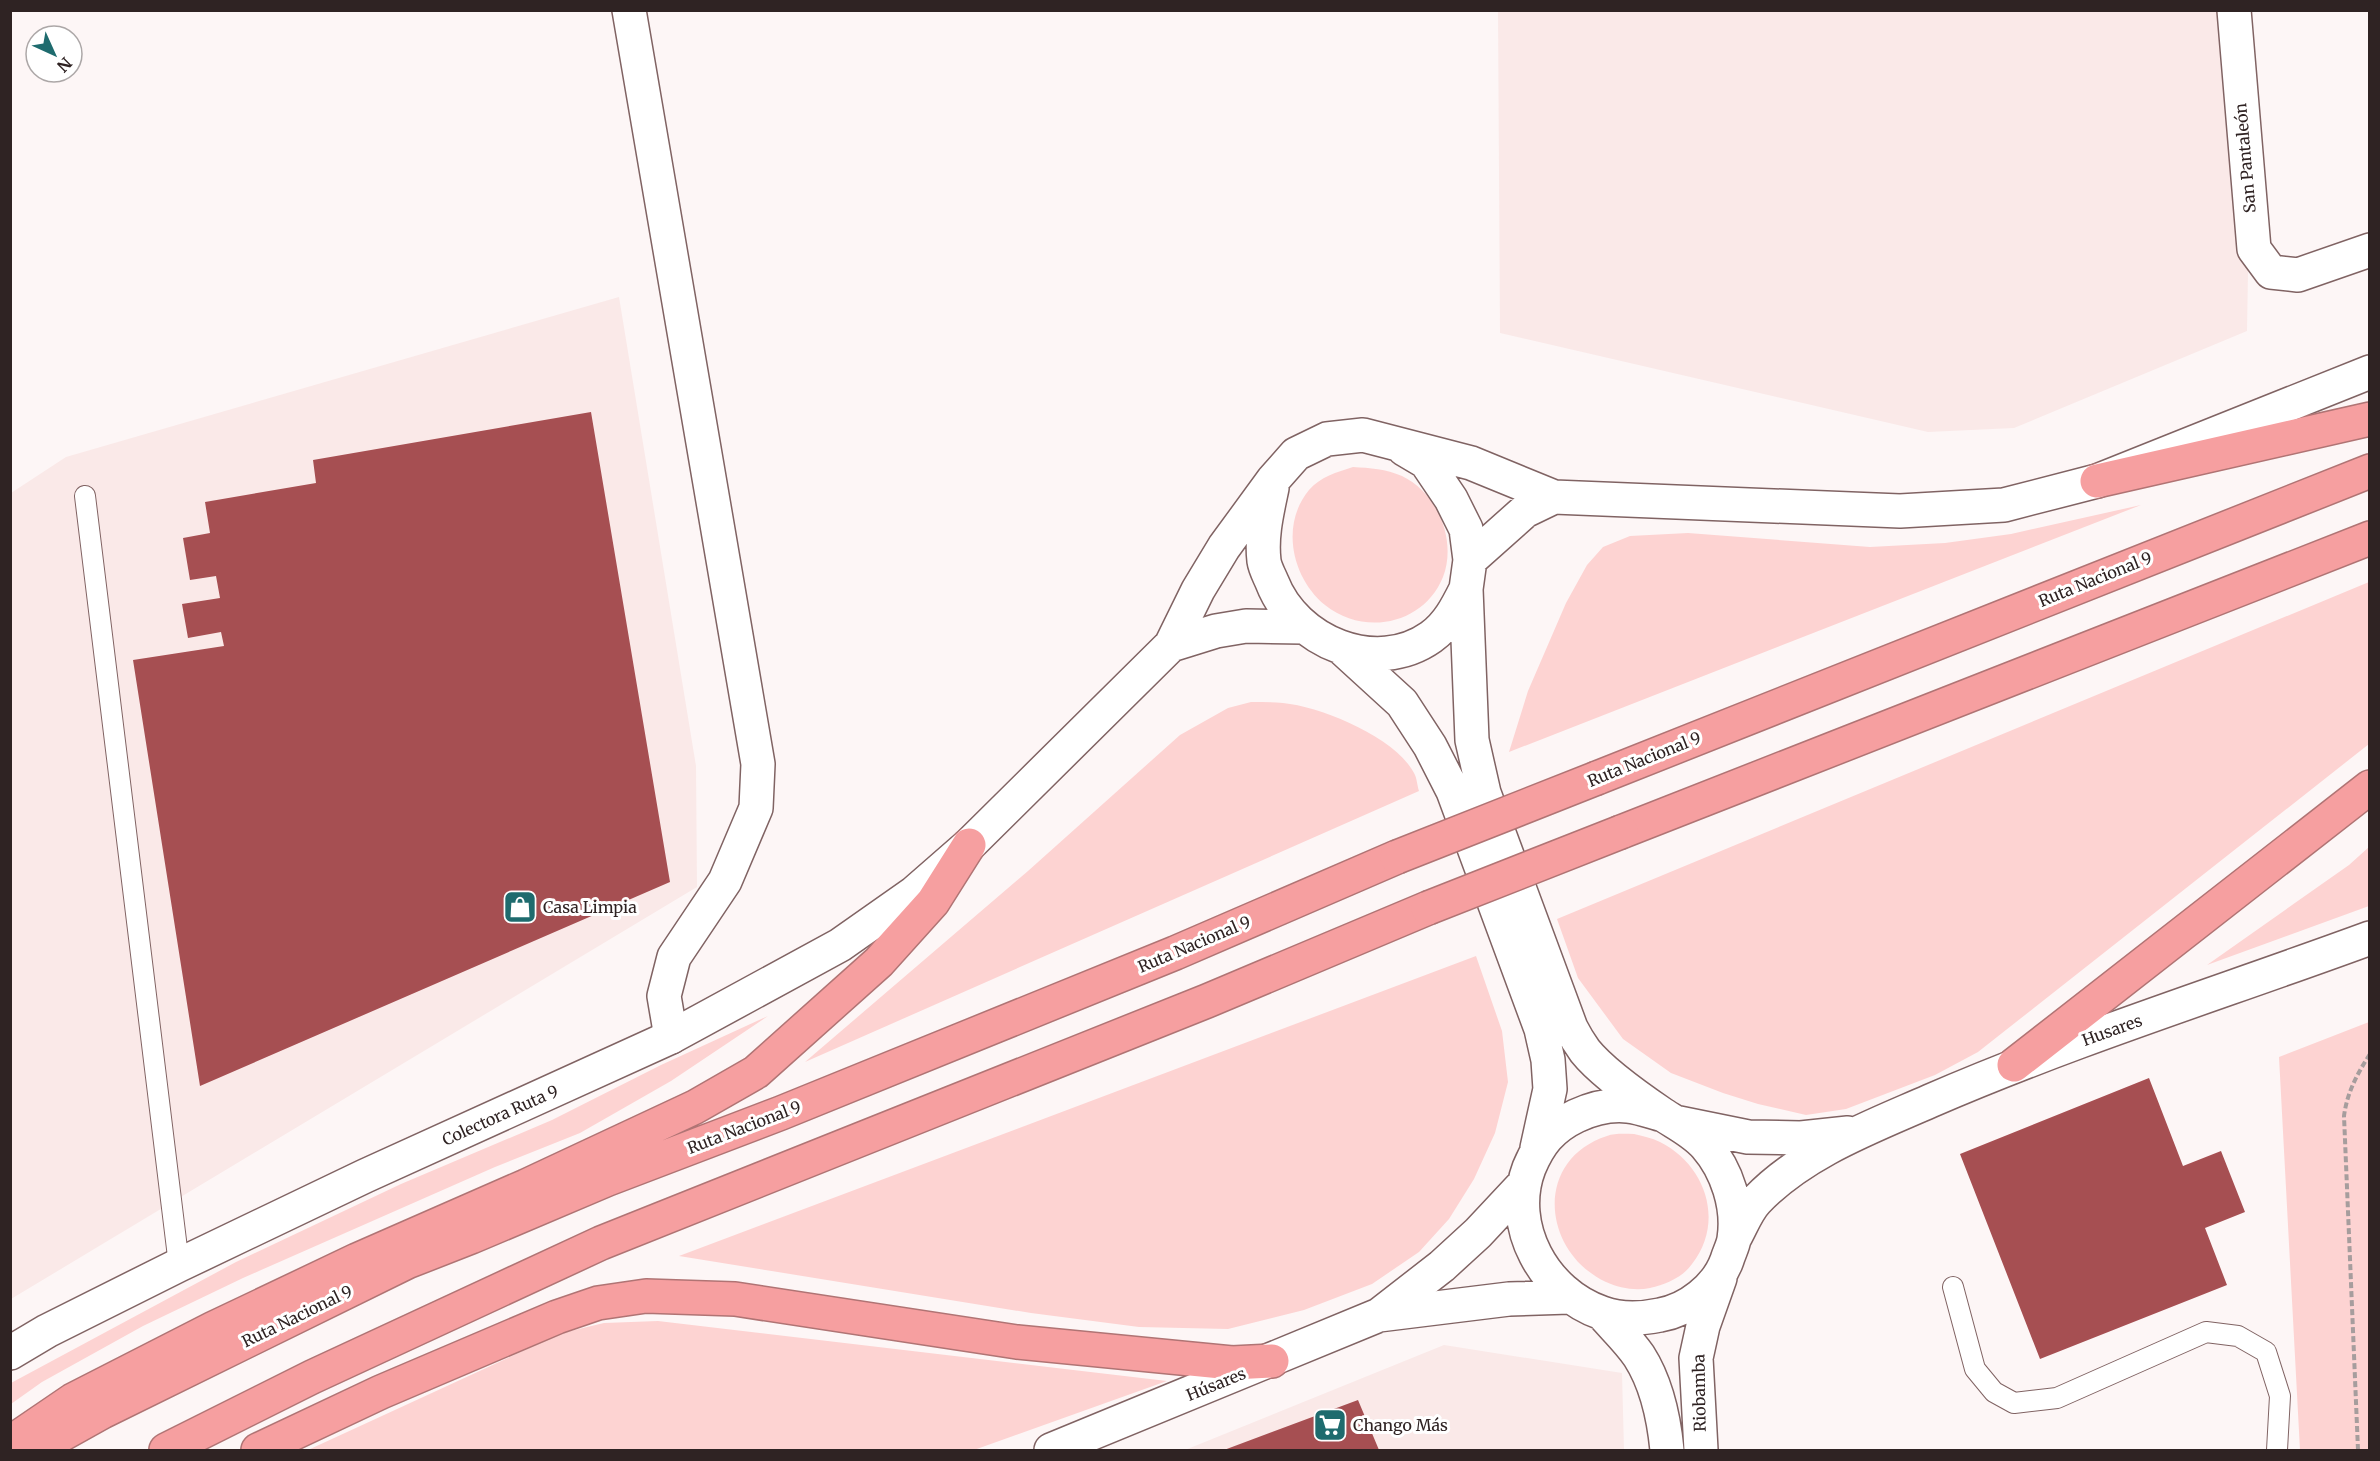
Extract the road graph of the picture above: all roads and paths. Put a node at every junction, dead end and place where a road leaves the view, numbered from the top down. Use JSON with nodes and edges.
{"nodes":[{"id":1,"x":629,"y":10,"type":"edge"},
{"id":2,"x":2234,"y":10,"type":"edge"},
{"id":3,"x":2370,"y":250,"type":"edge"},
{"id":4,"x":2370,"y":372,"type":"edge"},
{"id":5,"x":2370,"y":419,"type":"edge"},
{"id":6,"x":1398,"y":445,"type":"junction"},
{"id":7,"x":2370,"y":471,"type":"edge"},
{"id":8,"x":1273,"y":480,"type":"junction"},
{"id":9,"x":2097,"y":481,"type":"junction"},
{"id":10,"x":85,"y":496,"type":"dead end"},
{"id":11,"x":1554,"y":496,"type":"junction"},
{"id":12,"x":2370,"y":538,"type":"edge"},
{"id":13,"x":1468,"y":575,"type":"junction"},
{"id":14,"x":1303,"y":627,"type":"junction"},
{"id":15,"x":1171,"y":645,"type":"junction"},
{"id":16,"x":1344,"y":650,"type":"junction"},
{"id":17,"x":2370,"y":787,"type":"edge"},
{"id":18,"x":969,"y":845,"type":"junction"},
{"id":19,"x":2370,"y":938,"type":"edge"},
{"id":20,"x":671,"y":1037,"type":"junction"},
{"id":21,"x":2370,"y":1054,"type":"edge"},
{"id":22,"x":2014,"y":1065,"type":"junction"},
{"id":23,"x":1671,"y":1119,"type":"junction"},
{"id":24,"x":1859,"y":1132,"type":"junction"},
{"id":25,"x":1537,"y":1148,"type":"junction"},
{"id":26,"x":1522,"y":1186,"type":"junction"},
{"id":27,"x":1729,"y":1253,"type":"junction"},
{"id":28,"x":178,"y":1265,"type":"junction"},
{"id":29,"x":1953,"y":1287,"type":"dead end"},
{"id":30,"x":1569,"y":1297,"type":"junction"},
{"id":31,"x":1602,"y":1314,"type":"junction"},
{"id":32,"x":1379,"y":1315,"type":"junction"},
{"id":33,"x":10,"y":1353,"type":"edge"},
{"id":34,"x":1272,"y":1361,"type":"junction"},
{"id":35,"x":10,"y":1443,"type":"edge"},
{"id":36,"x":34,"y":1450,"type":"edge"},
{"id":37,"x":166,"y":1450,"type":"edge"},
{"id":38,"x":258,"y":1450,"type":"edge"},
{"id":39,"x":1051,"y":1450,"type":"edge"},
{"id":40,"x":1666,"y":1450,"type":"edge"},
{"id":41,"x":1701,"y":1450,"type":"edge"},
{"id":42,"x":2277,"y":1450,"type":"edge"},
{"id":43,"x":2358,"y":1450,"type":"edge"}],
"edges":[{"from":1,"to":20,"type":"street"},
{"from":2,"to":3,"type":"street","name":"San Pantaleón"},
{"from":4,"to":9,"type":"street"},
{"from":5,"to":9,"type":"highway"},
{"from":6,"to":8,"type":"street"},
{"from":6,"to":11,"type":"street"},
{"from":6,"to":13,"type":"street"},
{"from":7,"to":36,"type":"highway","name":"Ruta Nacional 9","bridge":true},
{"from":8,"to":14,"type":"street"},
{"from":8,"to":15,"type":"street"},
{"from":9,"to":11,"type":"street"},
{"from":10,"to":28,"type":"lane"},
{"from":11,"to":13,"type":"street"},
{"from":12,"to":37,"type":"highway","bridge":true},
{"from":13,"to":16,"type":"street"},
{"from":13,"to":23,"type":"street"},
{"from":14,"to":15,"type":"street"},
{"from":14,"to":16,"type":"street"},
{"from":15,"to":18,"type":"street","name":"Colectora Ruta 9"},
{"from":16,"to":25,"type":"street"},
{"from":17,"to":22,"type":"highway"},
{"from":18,"to":20,"type":"street","name":"Colectora Ruta 9"},
{"from":18,"to":35,"type":"highway"},
{"from":19,"to":22,"type":"street","name":"Husares"},
{"from":20,"to":28,"type":"street","name":"Colectora Ruta 9"},
{"from":21,"to":43,"type":"path"},
{"from":22,"to":24,"type":"street","name":"Husares"},
{"from":23,"to":24,"type":"street"},
{"from":23,"to":25,"type":"street"},
{"from":23,"to":27,"type":"street"},
{"from":24,"to":27,"type":"street"},
{"from":25,"to":26,"type":"street"},
{"from":26,"to":30,"type":"street"},
{"from":26,"to":32,"type":"street"},
{"from":27,"to":31,"type":"street"},
{"from":27,"to":41,"type":"street","name":"Riobamba"},
{"from":28,"to":33,"type":"street","name":"Colectora Ruta 9"},
{"from":29,"to":42,"type":"lane"},
{"from":30,"to":31,"type":"street"},
{"from":30,"to":32,"type":"street"},
{"from":31,"to":40,"type":"street"},
{"from":32,"to":34,"type":"street","name":"Húsares"},
{"from":34,"to":38,"type":"highway"},
{"from":34,"to":39,"type":"street","name":"Húsares"}]}
